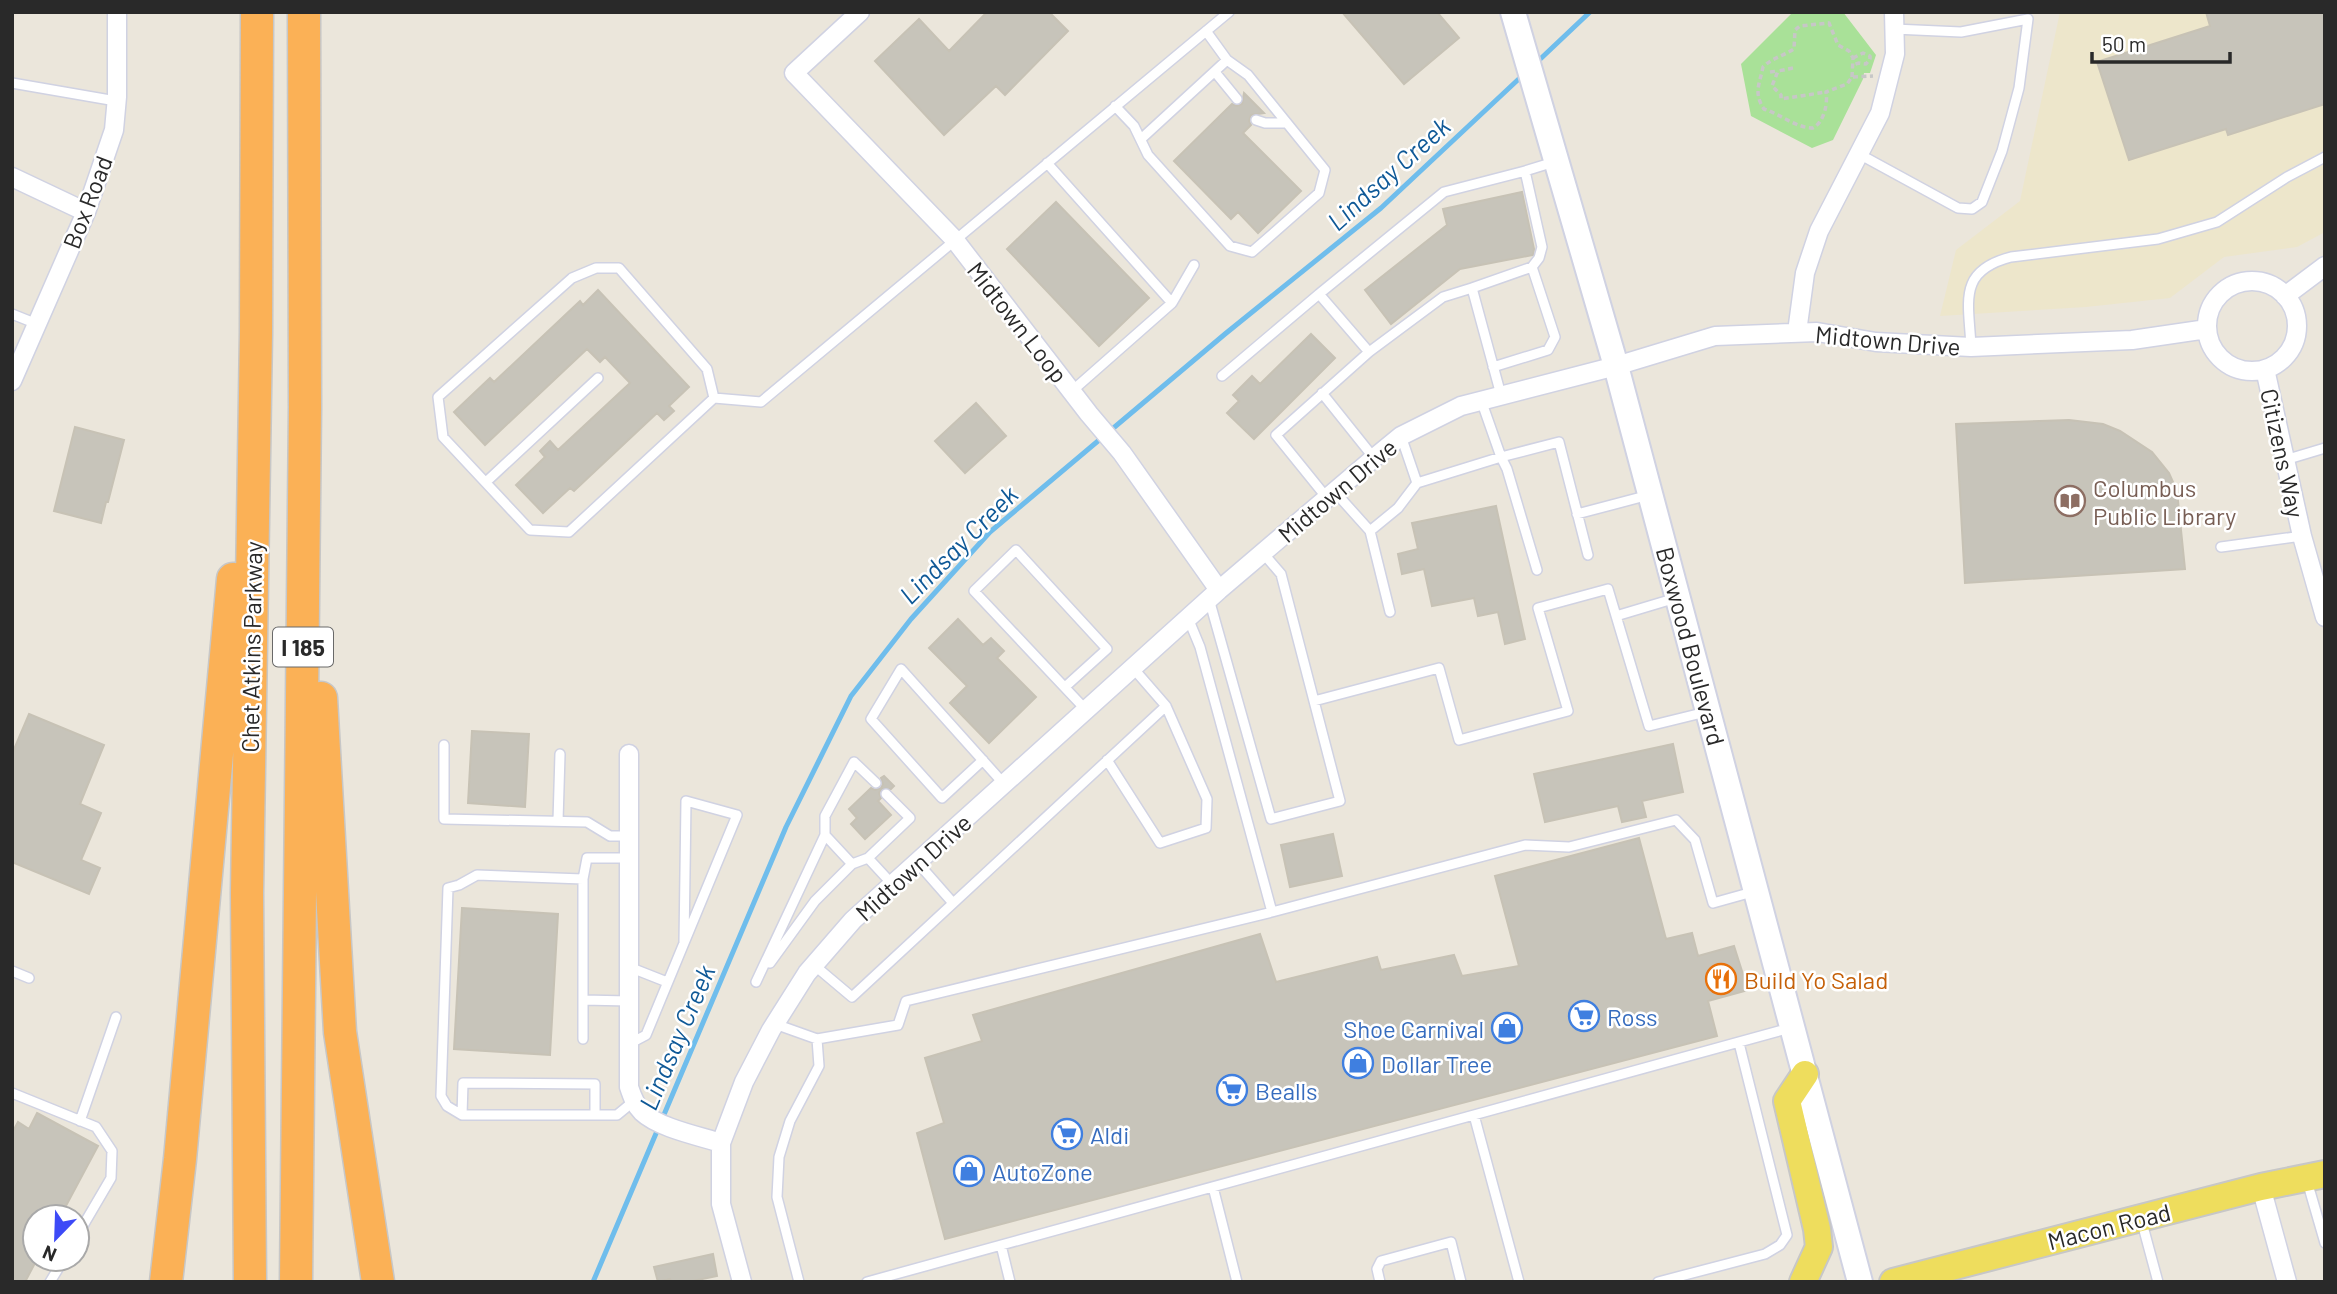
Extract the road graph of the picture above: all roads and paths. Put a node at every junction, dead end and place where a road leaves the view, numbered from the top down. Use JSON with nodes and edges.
{"nodes":[{"id":1,"x":117,"y":12,"type":"edge"},
{"id":2,"x":257,"y":12,"type":"edge"},
{"id":3,"x":304,"y":12,"type":"edge"},
{"id":4,"x":860,"y":12,"type":"edge"},
{"id":5,"x":1229,"y":12,"type":"edge"},
{"id":6,"x":1514,"y":16,"type":"edge"},
{"id":7,"x":2028,"y":16,"type":"edge"},
{"id":8,"x":1894,"y":21,"type":"edge"},
{"id":9,"x":1206,"y":31,"type":"junction"},
{"id":10,"x":1855,"y":58,"type":"junction"},
{"id":11,"x":1227,"y":60,"type":"junction"},
{"id":12,"x":1859,"y":63,"type":"junction"},
{"id":13,"x":1853,"y":65,"type":"junction"},
{"id":14,"x":1793,"y":68,"type":"dead end"},
{"id":15,"x":1778,"y":71,"type":"junction"},
{"id":16,"x":1215,"y":72,"type":"junction"},
{"id":17,"x":1770,"y":72,"type":"dead end"},
{"id":18,"x":1852,"y":77,"type":"junction"},
{"id":19,"x":1888,"y":80,"type":"junction"},
{"id":20,"x":12,"y":83,"type":"edge"},
{"id":21,"x":1825,"y":92,"type":"junction"},
{"id":22,"x":1237,"y":99,"type":"dead end"},
{"id":23,"x":116,"y":101,"type":"junction"},
{"id":24,"x":1115,"y":106,"type":"junction"},
{"id":25,"x":1256,"y":120,"type":"dead end"},
{"id":26,"x":1287,"y":123,"type":"junction"},
{"id":27,"x":1141,"y":139,"type":"junction"},
{"id":28,"x":1859,"y":154,"type":"junction"},
{"id":29,"x":2325,"y":157,"type":"edge"},
{"id":30,"x":1556,"y":161,"type":"junction"},
{"id":31,"x":1047,"y":163,"type":"junction"},
{"id":32,"x":1525,"y":171,"type":"junction"},
{"id":33,"x":12,"y":177,"type":"edge"},
{"id":34,"x":86,"y":212,"type":"junction"},
{"id":35,"x":954,"y":239,"type":"junction"},
{"id":36,"x":1194,"y":265,"type":"dead end"},
{"id":37,"x":2325,"y":266,"type":"edge"},
{"id":38,"x":1532,"y":267,"type":"junction"},
{"id":39,"x":1472,"y":288,"type":"junction"},
{"id":40,"x":1319,"y":293,"type":"junction"},
{"id":41,"x":2286,"y":296,"type":"junction"},
{"id":42,"x":1172,"y":303,"type":"junction"},
{"id":43,"x":12,"y":314,"type":"edge"},
{"id":44,"x":37,"y":324,"type":"junction"},
{"id":45,"x":2207,"y":329,"type":"junction"},
{"id":46,"x":1797,"y":332,"type":"junction"},
{"id":47,"x":256,"y":333,"type":"junction"},
{"id":48,"x":1972,"y":347,"type":"junction"},
{"id":49,"x":1370,"y":352,"type":"junction"},
{"id":50,"x":1616,"y":366,"type":"junction"},
{"id":51,"x":1493,"y":367,"type":"junction"},
{"id":52,"x":2265,"y":369,"type":"junction"},
{"id":53,"x":1222,"y":376,"type":"dead end"},
{"id":54,"x":598,"y":378,"type":"dead end"},
{"id":55,"x":12,"y":381,"type":"edge"},
{"id":56,"x":1072,"y":391,"type":"junction"},
{"id":57,"x":1322,"y":393,"type":"junction"},
{"id":58,"x":1500,"y":395,"type":"junction"},
{"id":59,"x":714,"y":398,"type":"junction"},
{"id":60,"x":1481,"y":400,"type":"junction"},
{"id":61,"x":305,"y":407,"type":"junction"},
{"id":62,"x":1401,"y":436,"type":"junction"},
{"id":63,"x":2325,"y":449,"type":"edge"},
{"id":64,"x":1501,"y":457,"type":"junction"},
{"id":65,"x":1374,"y":458,"type":"junction"},
{"id":66,"x":2285,"y":460,"type":"junction"},
{"id":67,"x":486,"y":482,"type":"junction"},
{"id":68,"x":1417,"y":483,"type":"junction"},
{"id":69,"x":1331,"y":495,"type":"junction"},
{"id":70,"x":1650,"y":495,"type":"junction"},
{"id":71,"x":1577,"y":514,"type":"junction"},
{"id":72,"x":1370,"y":531,"type":"junction"},
{"id":73,"x":2302,"y":536,"type":"junction"},
{"id":74,"x":2221,"y":547,"type":"dead end"},
{"id":75,"x":1263,"y":553,"type":"junction"},
{"id":76,"x":1588,"y":555,"type":"dead end"},
{"id":77,"x":1537,"y":570,"type":"dead end"},
{"id":78,"x":1214,"y":594,"type":"junction"},
{"id":79,"x":1678,"y":598,"type":"junction"},
{"id":80,"x":1390,"y":612,"type":"dead end"},
{"id":81,"x":1616,"y":616,"type":"junction"},
{"id":82,"x":2325,"y":617,"type":"edge"},
{"id":83,"x":1188,"y":618,"type":"junction"},
{"id":84,"x":1133,"y":668,"type":"junction"},
{"id":85,"x":1065,"y":687,"type":"junction"},
{"id":86,"x":1314,"y":701,"type":"junction"},
{"id":87,"x":1166,"y":706,"type":"junction"},
{"id":88,"x":1086,"y":710,"type":"junction"},
{"id":89,"x":1708,"y":712,"type":"junction"},
{"id":90,"x":444,"y":745,"type":"dead end"},
{"id":91,"x":560,"y":754,"type":"dead end"},
{"id":92,"x":629,"y":754,"type":"dead end"},
{"id":93,"x":983,"y":760,"type":"junction"},
{"id":94,"x":1107,"y":760,"type":"junction"},
{"id":95,"x":876,"y":783,"type":"dead end"},
{"id":96,"x":1004,"y":784,"type":"junction"},
{"id":97,"x":886,"y":793,"type":"dead end"},
{"id":98,"x":558,"y":821,"type":"junction"},
{"id":99,"x":825,"y":835,"type":"junction"},
{"id":100,"x":629,"y":836,"type":"junction"},
{"id":101,"x":629,"y":858,"type":"junction"},
{"id":102,"x":868,"y":858,"type":"junction"},
{"id":103,"x":917,"y":862,"type":"junction"},
{"id":104,"x":852,"y":864,"type":"junction"},
{"id":105,"x":583,"y":879,"type":"junction"},
{"id":106,"x":893,"y":885,"type":"junction"},
{"id":107,"x":1756,"y":891,"type":"junction"},
{"id":108,"x":953,"y":903,"type":"junction"},
{"id":109,"x":1272,"y":912,"type":"junction"},
{"id":110,"x":684,"y":943,"type":"junction"},
{"id":111,"x":814,"y":965,"type":"junction"},
{"id":112,"x":629,"y":967,"type":"junction"},
{"id":113,"x":12,"y":971,"type":"edge"},
{"id":114,"x":29,"y":978,"type":"dead end"},
{"id":115,"x":667,"y":982,"type":"junction"},
{"id":116,"x":583,"y":1000,"type":"junction"},
{"id":117,"x":629,"y":1001,"type":"junction"},
{"id":118,"x":116,"y":1017,"type":"dead end"},
{"id":119,"x":775,"y":1024,"type":"junction"},
{"id":120,"x":1792,"y":1028,"type":"junction"},
{"id":121,"x":817,"y":1039,"type":"junction"},
{"id":122,"x":583,"y":1040,"type":"dead end"},
{"id":123,"x":1739,"y":1043,"type":"junction"},
{"id":124,"x":629,"y":1044,"type":"junction"},
{"id":125,"x":1805,"y":1074,"type":"junction"},
{"id":126,"x":12,"y":1093,"type":"edge"},
{"id":127,"x":634,"y":1101,"type":"junction"},
{"id":128,"x":462,"y":1115,"type":"junction"},
{"id":129,"x":596,"y":1115,"type":"junction"},
{"id":130,"x":1474,"y":1115,"type":"junction"},
{"id":131,"x":80,"y":1121,"type":"junction"},
{"id":132,"x":721,"y":1143,"type":"junction"},
{"id":133,"x":2315,"y":1176,"type":"edge"},
{"id":134,"x":1213,"y":1187,"type":"junction"},
{"id":135,"x":2261,"y":1187,"type":"junction"},
{"id":136,"x":91,"y":1212,"type":"edge"},
{"id":137,"x":2140,"y":1218,"type":"junction"},
{"id":138,"x":2325,"y":1243,"type":"edge"},
{"id":139,"x":1001,"y":1245,"type":"junction"},
{"id":140,"x":1996,"y":1255,"type":"junction"},
{"id":141,"x":166,"y":1282,"type":"edge"},
{"id":142,"x":250,"y":1282,"type":"edge"},
{"id":143,"x":296,"y":1282,"type":"edge"},
{"id":144,"x":378,"y":1282,"type":"edge"},
{"id":145,"x":742,"y":1282,"type":"edge"},
{"id":146,"x":799,"y":1282,"type":"edge"},
{"id":147,"x":867,"y":1282,"type":"edge"},
{"id":148,"x":1010,"y":1282,"type":"edge"},
{"id":149,"x":1237,"y":1282,"type":"edge"},
{"id":150,"x":1380,"y":1282,"type":"edge"},
{"id":151,"x":1461,"y":1282,"type":"edge"},
{"id":152,"x":1518,"y":1282,"type":"edge"},
{"id":153,"x":1658,"y":1282,"type":"edge"},
{"id":154,"x":1803,"y":1282,"type":"edge"},
{"id":155,"x":1860,"y":1282,"type":"edge"},
{"id":156,"x":1893,"y":1282,"type":"edge"},
{"id":157,"x":1976,"y":1282,"type":"edge"},
{"id":158,"x":2158,"y":1282,"type":"edge"},
{"id":159,"x":2287,"y":1282,"type":"edge"}],
"edges":[{"from":1,"to":23,"type":"street","name":"Box Road"},
{"from":2,"to":47,"type":"highway","name":"Chet Atkins Parkway","number":"I 185"},
{"from":3,"to":61,"type":"highway","name":"Chet Atkins Parkway","number":"I 185"},
{"from":4,"to":35,"type":"street","name":"Midtown Loop"},
{"from":5,"to":9,"type":"lane"},
{"from":6,"to":30,"type":"street","name":"Boxwood Boulevard"},
{"from":7,"to":8,"type":"lane"},
{"from":7,"to":28,"type":"lane"},
{"from":8,"to":19,"type":"street"},
{"from":9,"to":11,"type":"lane"},
{"from":9,"to":24,"type":"lane"},
{"from":10,"to":12,"type":"path"},
{"from":10,"to":12,"type":"path"},
{"from":10,"to":13,"type":"path"},
{"from":10,"to":21,"type":"path"},
{"from":11,"to":16,"type":"lane"},
{"from":11,"to":26,"type":"lane"},
{"from":12,"to":13,"type":"path"},
{"from":13,"to":18,"type":"path"},
{"from":14,"to":15,"type":"path"},
{"from":15,"to":17,"type":"path"},
{"from":15,"to":21,"type":"path"},
{"from":16,"to":22,"type":"lane"},
{"from":16,"to":27,"type":"lane"},
{"from":18,"to":19,"type":"path"},
{"from":18,"to":21,"type":"path"},
{"from":19,"to":28,"type":"street"},
{"from":20,"to":23,"type":"lane"},
{"from":23,"to":34,"type":"street","name":"Box Road"},
{"from":24,"to":27,"type":"lane"},
{"from":24,"to":31,"type":"lane"},
{"from":25,"to":26,"type":"lane"},
{"from":26,"to":27,"type":"lane"},
{"from":28,"to":46,"type":"street"},
{"from":29,"to":48,"type":"lane"},
{"from":30,"to":32,"type":"lane"},
{"from":30,"to":50,"type":"street","name":"Boxwood Boulevard"},
{"from":31,"to":35,"type":"lane"},
{"from":31,"to":42,"type":"lane"},
{"from":32,"to":38,"type":"lane"},
{"from":32,"to":40,"type":"lane"},
{"from":33,"to":34,"type":"street"},
{"from":34,"to":44,"type":"street","name":"Box Road"},
{"from":35,"to":56,"type":"street","name":"Midtown Loop"},
{"from":35,"to":59,"type":"lane"},
{"from":36,"to":42,"type":"lane"},
{"from":37,"to":41,"type":"street"},
{"from":38,"to":39,"type":"lane"},
{"from":38,"to":51,"type":"lane"},
{"from":39,"to":49,"type":"lane"},
{"from":39,"to":51,"type":"lane"},
{"from":40,"to":49,"type":"lane"},
{"from":40,"to":53,"type":"lane"},
{"from":41,"to":45,"type":"street"},
{"from":41,"to":52,"type":"street"},
{"from":42,"to":56,"type":"lane"},
{"from":43,"to":44,"type":"lane"},
{"from":44,"to":55,"type":"street","name":"Box Road"},
{"from":45,"to":48,"type":"street","name":"Midtown Drive"},
{"from":45,"to":52,"type":"street"},
{"from":46,"to":48,"type":"street","name":"Midtown Drive"},
{"from":46,"to":50,"type":"street","name":"Midtown Drive"},
{"from":47,"to":141,"type":"highway"},
{"from":47,"to":142,"type":"highway","name":"Chet Atkins Parkway","number":"I 185"},
{"from":49,"to":57,"type":"lane"},
{"from":50,"to":58,"type":"street","name":"Midtown Drive"},
{"from":50,"to":70,"type":"street","name":"Boxwood Boulevard"},
{"from":51,"to":58,"type":"lane"},
{"from":52,"to":66,"type":"street","name":"Citizens Way"},
{"from":54,"to":67,"type":"lane"},
{"from":56,"to":78,"type":"street","name":"Midtown Loop"},
{"from":57,"to":65,"type":"lane"},
{"from":57,"to":69,"type":"lane"},
{"from":58,"to":60,"type":"street","name":"Midtown Drive"},
{"from":59,"to":67,"type":"lane"},
{"from":59,"to":67,"type":"lane"},
{"from":60,"to":62,"type":"street","name":"Midtown Drive"},
{"from":60,"to":64,"type":"lane"},
{"from":61,"to":143,"type":"highway","name":"Chet Atkins Parkway","number":"I 185"},
{"from":61,"to":144,"type":"highway"},
{"from":62,"to":65,"type":"street","name":"Midtown Drive"},
{"from":62,"to":68,"type":"lane"},
{"from":63,"to":66,"type":"lane"},
{"from":64,"to":68,"type":"lane"},
{"from":64,"to":71,"type":"lane"},
{"from":64,"to":77,"type":"lane"},
{"from":65,"to":69,"type":"street","name":"Midtown Drive"},
{"from":66,"to":73,"type":"street","name":"Citizens Way"},
{"from":68,"to":72,"type":"lane"},
{"from":69,"to":72,"type":"lane"},
{"from":69,"to":75,"type":"street","name":"Midtown Drive"},
{"from":70,"to":71,"type":"lane"},
{"from":70,"to":79,"type":"street","name":"Boxwood Boulevard"},
{"from":71,"to":76,"type":"lane"},
{"from":72,"to":80,"type":"lane"},
{"from":73,"to":74,"type":"lane"},
{"from":73,"to":82,"type":"street","name":"Citizens Way"},
{"from":75,"to":78,"type":"street","name":"Midtown Drive"},
{"from":75,"to":86,"type":"lane"},
{"from":78,"to":83,"type":"street","name":"Midtown Drive"},
{"from":78,"to":86,"type":"lane"},
{"from":79,"to":81,"type":"lane"},
{"from":79,"to":89,"type":"street","name":"Boxwood Boulevard"},
{"from":81,"to":86,"type":"lane"},
{"from":81,"to":89,"type":"lane"},
{"from":83,"to":84,"type":"street","name":"Midtown Drive"},
{"from":83,"to":109,"type":"lane"},
{"from":84,"to":87,"type":"lane"},
{"from":84,"to":88,"type":"street","name":"Midtown Drive"},
{"from":85,"to":85,"type":"lane"},
{"from":85,"to":88,"type":"lane"},
{"from":87,"to":94,"type":"lane"},
{"from":87,"to":94,"type":"lane"},
{"from":88,"to":96,"type":"street","name":"Midtown Drive"},
{"from":89,"to":107,"type":"street","name":"Boxwood Boulevard"},
{"from":90,"to":98,"type":"lane"},
{"from":91,"to":98,"type":"lane"},
{"from":92,"to":100,"type":"street"},
{"from":93,"to":93,"type":"lane"},
{"from":93,"to":96,"type":"lane"},
{"from":94,"to":108,"type":"lane"},
{"from":95,"to":99,"type":"lane"},
{"from":96,"to":103,"type":"street","name":"Midtown Drive"},
{"from":97,"to":102,"type":"lane"},
{"from":98,"to":100,"type":"lane"},
{"from":99,"to":104,"type":"lane"},
{"from":99,"to":104,"type":"lane"},
{"from":100,"to":101,"type":"street"},
{"from":101,"to":105,"type":"lane"},
{"from":101,"to":112,"type":"street"},
{"from":102,"to":104,"type":"lane"},
{"from":102,"to":106,"type":"lane"},
{"from":103,"to":106,"type":"street","name":"Midtown Drive"},
{"from":103,"to":108,"type":"lane"},
{"from":105,"to":116,"type":"lane"},
{"from":105,"to":128,"type":"lane"},
{"from":106,"to":111,"type":"street","name":"Midtown Drive"},
{"from":107,"to":109,"type":"lane"},
{"from":107,"to":120,"type":"street","name":"Boxwood Boulevard"},
{"from":108,"to":111,"type":"lane"},
{"from":109,"to":121,"type":"lane"},
{"from":110,"to":110,"type":"lane"},
{"from":110,"to":115,"type":"lane"},
{"from":111,"to":119,"type":"street","name":"Midtown Drive"},
{"from":112,"to":115,"type":"lane"},
{"from":112,"to":117,"type":"street"},
{"from":113,"to":114,"type":"lane"},
{"from":115,"to":124,"type":"lane"},
{"from":116,"to":117,"type":"lane"},
{"from":116,"to":122,"type":"lane"},
{"from":117,"to":124,"type":"street"},
{"from":118,"to":131,"type":"lane"},
{"from":119,"to":121,"type":"lane"},
{"from":119,"to":132,"type":"street","name":"Midtown Drive"},
{"from":120,"to":123,"type":"lane"},
{"from":120,"to":125,"type":"street","name":"Boxwood Boulevard"},
{"from":121,"to":146,"type":"lane"},
{"from":123,"to":130,"type":"lane"},
{"from":123,"to":153,"type":"lane"},
{"from":124,"to":127,"type":"street"},
{"from":125,"to":154,"type":"main road"},
{"from":125,"to":155,"type":"street","name":"Boxwood Boulevard"},
{"from":126,"to":131,"type":"lane"},
{"from":127,"to":129,"type":"lane"},
{"from":127,"to":132,"type":"street"},
{"from":128,"to":129,"type":"lane"},
{"from":128,"to":129,"type":"lane"},
{"from":130,"to":134,"type":"lane"},
{"from":130,"to":152,"type":"lane"},
{"from":131,"to":136,"type":"lane"},
{"from":132,"to":145,"type":"street","name":"Midtown Drive"},
{"from":133,"to":135,"type":"main road","name":"Macon Road"},
{"from":133,"to":138,"type":"lane"},
{"from":134,"to":139,"type":"lane"},
{"from":134,"to":149,"type":"lane"},
{"from":135,"to":137,"type":"main road","name":"Macon Road"},
{"from":135,"to":159,"type":"street"},
{"from":137,"to":140,"type":"main road","name":"Macon Road"},
{"from":137,"to":158,"type":"lane"},
{"from":139,"to":147,"type":"lane"},
{"from":139,"to":148,"type":"lane"},
{"from":140,"to":156,"type":"main road","name":"Macon Road"},
{"from":140,"to":157,"type":"main road"},
{"from":150,"to":151,"type":"lane"}]}
